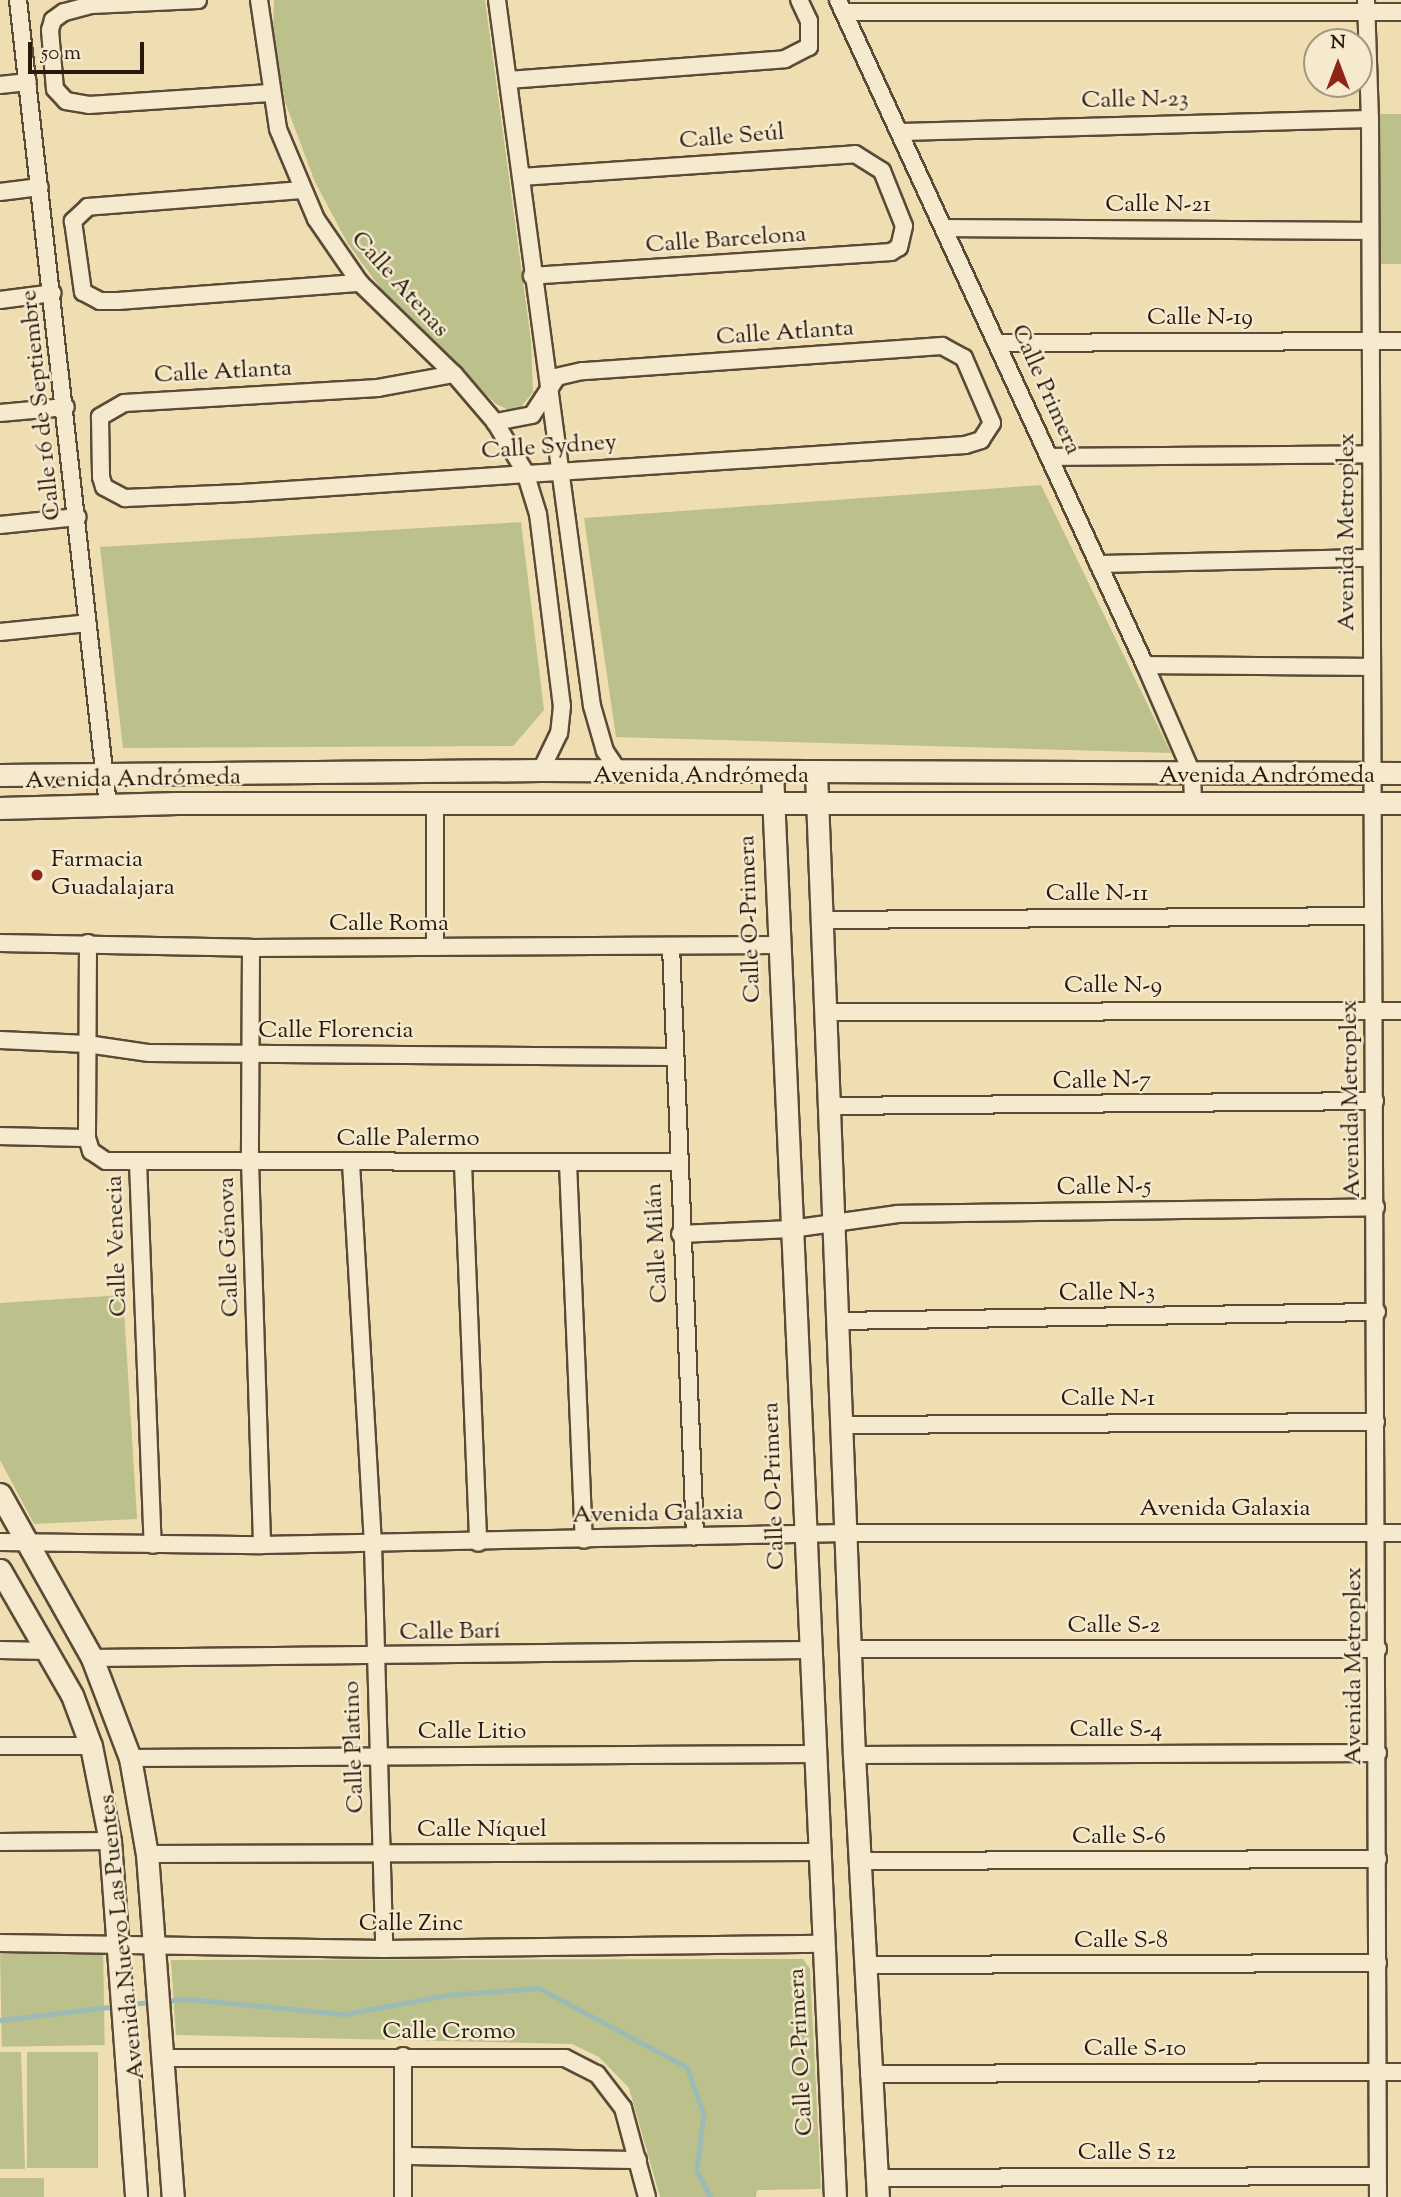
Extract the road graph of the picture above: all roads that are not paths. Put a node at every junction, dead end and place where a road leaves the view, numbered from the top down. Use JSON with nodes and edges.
{"nodes":[{"id":1,"x":18,"y":0,"type":"edge"},
{"id":2,"x":198,"y":0,"type":"edge"},
{"id":3,"x":259,"y":0,"type":"edge"},
{"id":4,"x":497,"y":0,"type":"edge"},
{"id":5,"x":799,"y":0,"type":"edge"},
{"id":6,"x":841,"y":6,"type":"edge"},
{"id":7,"x":1366,"y":6,"type":"edge"},
{"id":8,"x":1401,"y":12,"type":"edge"},
{"id":9,"x":508,"y":80,"type":"junction"},
{"id":10,"x":28,"y":82,"type":"junction"},
{"id":11,"x":0,"y":85,"type":"edge"},
{"id":12,"x":270,"y":93,"type":"junction"},
{"id":13,"x":1370,"y":119,"type":"junction"},
{"id":14,"x":901,"y":132,"type":"junction"},
{"id":15,"x":521,"y":177,"type":"junction"},
{"id":16,"x":40,"y":187,"type":"junction"},
{"id":17,"x":302,"y":190,"type":"junction"},
{"id":18,"x":0,"y":192,"type":"edge"},
{"id":19,"x":904,"y":226,"type":"joint"},
{"id":20,"x":946,"y":228,"type":"junction"},
{"id":21,"x":1370,"y":231,"type":"junction"},
{"id":22,"x":532,"y":276,"type":"junction"},
{"id":23,"x":360,"y":283,"type":"junction"},
{"id":24,"x":53,"y":293,"type":"junction"},
{"id":25,"x":0,"y":300,"type":"edge"},
{"id":26,"x":1401,"y":341,"type":"edge"},
{"id":27,"x":1371,"y":342,"type":"junction"},
{"id":28,"x":999,"y":343,"type":"junction"},
{"id":29,"x":454,"y":374,"type":"junction"},
{"id":30,"x":548,"y":386,"type":"junction"},
{"id":31,"x":66,"y":407,"type":"junction"},
{"id":32,"x":0,"y":413,"type":"edge"},
{"id":33,"x":991,"y":414,"type":"joint"},
{"id":34,"x":495,"y":422,"type":"junction"},
{"id":35,"x":1370,"y":454,"type":"junction"},
{"id":36,"x":1049,"y":457,"type":"junction"},
{"id":37,"x":559,"y":469,"type":"junction"},
{"id":38,"x":525,"y":472,"type":"junction"},
{"id":39,"x":101,"y":478,"type":"joint"},
{"id":40,"x":78,"y":517,"type":"junction"},
{"id":41,"x":0,"y":525,"type":"edge"},
{"id":42,"x":1371,"y":558,"type":"junction"},
{"id":43,"x":572,"y":563,"type":"junction"},
{"id":44,"x":1098,"y":564,"type":"junction"},
{"id":45,"x":545,"y":566,"type":"junction"},
{"id":46,"x":88,"y":623,"type":"junction"},
{"id":47,"x":0,"y":632,"type":"edge"},
{"id":48,"x":1145,"y":665,"type":"junction"},
{"id":49,"x":1371,"y":667,"type":"junction"},
{"id":50,"x":541,"y":770,"type":"junction"},
{"id":51,"x":619,"y":772,"type":"junction"},
{"id":52,"x":772,"y":772,"type":"junction"},
{"id":53,"x":816,"y":772,"type":"junction"},
{"id":54,"x":1192,"y":773,"type":"junction"},
{"id":55,"x":1372,"y":773,"type":"junction"},
{"id":56,"x":1401,"y":773,"type":"edge"},
{"id":57,"x":0,"y":775,"type":"edge"},
{"id":58,"x":105,"y":776,"type":"junction"},
{"id":59,"x":774,"y":803,"type":"junction"},
{"id":60,"x":1373,"y":803,"type":"junction"},
{"id":61,"x":1401,"y":803,"type":"edge"},
{"id":62,"x":435,"y":804,"type":"junction"},
{"id":63,"x":817,"y":804,"type":"junction"},
{"id":64,"x":1193,"y":804,"type":"junction"},
{"id":65,"x":108,"y":806,"type":"junction"},
{"id":66,"x":0,"y":808,"type":"edge"},
{"id":67,"x":1373,"y":916,"type":"junction"},
{"id":68,"x":820,"y":920,"type":"junction"},
{"id":69,"x":0,"y":943,"type":"edge"},
{"id":70,"x":88,"y":943,"type":"junction"},
{"id":71,"x":778,"y":945,"type":"junction"},
{"id":72,"x":671,"y":946,"type":"junction"},
{"id":73,"x":435,"y":947,"type":"junction"},
{"id":74,"x":251,"y":948,"type":"junction"},
{"id":75,"x":1374,"y":1011,"type":"junction"},
{"id":76,"x":1401,"y":1011,"type":"edge"},
{"id":77,"x":824,"y":1012,"type":"junction"},
{"id":78,"x":0,"y":1040,"type":"edge"},
{"id":79,"x":87,"y":1044,"type":"junction"},
{"id":80,"x":250,"y":1054,"type":"junction"},
{"id":81,"x":673,"y":1056,"type":"junction"},
{"id":82,"x":1375,"y":1101,"type":"junction"},
{"id":83,"x":829,"y":1106,"type":"junction"},
{"id":84,"x":0,"y":1136,"type":"edge"},
{"id":85,"x":87,"y":1138,"type":"junction"},
{"id":86,"x":250,"y":1161,"type":"junction"},
{"id":87,"x":138,"y":1162,"type":"junction"},
{"id":88,"x":677,"y":1162,"type":"junction"},
{"id":89,"x":351,"y":1163,"type":"junction"},
{"id":90,"x":568,"y":1163,"type":"junction"},
{"id":91,"x":463,"y":1164,"type":"junction"},
{"id":92,"x":1376,"y":1207,"type":"junction"},
{"id":93,"x":834,"y":1222,"type":"junction"},
{"id":94,"x":791,"y":1229,"type":"junction"},
{"id":95,"x":680,"y":1234,"type":"junction"},
{"id":96,"x":1377,"y":1312,"type":"junction"},
{"id":97,"x":838,"y":1321,"type":"junction"},
{"id":98,"x":1376,"y":1422,"type":"junction"},
{"id":99,"x":841,"y":1425,"type":"junction"},
{"id":100,"x":0,"y":1494,"type":"edge"},
{"id":101,"x":845,"y":1533,"type":"junction"},
{"id":102,"x":1377,"y":1533,"type":"junction"},
{"id":103,"x":1401,"y":1533,"type":"edge"},
{"id":104,"x":804,"y":1535,"type":"junction"},
{"id":105,"x":695,"y":1537,"type":"junction"},
{"id":106,"x":584,"y":1540,"type":"junction"},
{"id":107,"x":0,"y":1542,"type":"edge"},
{"id":108,"x":24,"y":1543,"type":"junction"},
{"id":109,"x":478,"y":1543,"type":"junction"},
{"id":110,"x":373,"y":1544,"type":"junction"},
{"id":111,"x":153,"y":1545,"type":"junction"},
{"id":112,"x":262,"y":1545,"type":"junction"},
{"id":113,"x":0,"y":1570,"type":"edge"},
{"id":114,"x":849,"y":1648,"type":"junction"},
{"id":115,"x":1378,"y":1649,"type":"junction"},
{"id":116,"x":0,"y":1650,"type":"edge"},
{"id":117,"x":808,"y":1650,"type":"junction"},
{"id":118,"x":48,"y":1651,"type":"junction"},
{"id":119,"x":375,"y":1656,"type":"junction"},
{"id":120,"x":92,"y":1658,"type":"junction"},
{"id":121,"x":0,"y":1746,"type":"edge"},
{"id":122,"x":91,"y":1746,"type":"junction"},
{"id":123,"x":1378,"y":1753,"type":"junction"},
{"id":124,"x":813,"y":1754,"type":"junction"},
{"id":125,"x":377,"y":1755,"type":"junction"},
{"id":126,"x":853,"y":1755,"type":"junction"},
{"id":127,"x":131,"y":1758,"type":"junction"},
{"id":128,"x":110,"y":1841,"type":"junction"},
{"id":129,"x":0,"y":1842,"type":"edge"},
{"id":130,"x":818,"y":1852,"type":"junction"},
{"id":131,"x":147,"y":1854,"type":"junction"},
{"id":132,"x":381,"y":1854,"type":"junction"},
{"id":133,"x":1378,"y":1859,"type":"junction"},
{"id":134,"x":860,"y":1861,"type":"junction"},
{"id":135,"x":0,"y":1943,"type":"edge"},
{"id":136,"x":116,"y":1944,"type":"junction"},
{"id":137,"x":154,"y":1944,"type":"junction"},
{"id":138,"x":822,"y":1944,"type":"junction"},
{"id":139,"x":384,"y":1949,"type":"junction"},
{"id":140,"x":1378,"y":1963,"type":"junction"},
{"id":141,"x":865,"y":1965,"type":"junction"},
{"id":142,"x":403,"y":2056,"type":"junction"},
{"id":143,"x":163,"y":2058,"type":"junction"},
{"id":144,"x":1378,"y":2072,"type":"junction"},
{"id":145,"x":1401,"y":2072,"type":"edge"},
{"id":146,"x":869,"y":2074,"type":"junction"},
{"id":147,"x":402,"y":2156,"type":"junction"},
{"id":148,"x":638,"y":2160,"type":"junction"},
{"id":149,"x":1377,"y":2176,"type":"junction"},
{"id":150,"x":877,"y":2188,"type":"edge"},
{"id":151,"x":136,"y":2197,"type":"edge"},
{"id":152,"x":173,"y":2197,"type":"edge"},
{"id":153,"x":403,"y":2197,"type":"edge"},
{"id":154,"x":647,"y":2197,"type":"edge"},
{"id":155,"x":835,"y":2197,"type":"edge"},
{"id":156,"x":1378,"y":2197,"type":"edge"}],
"edges":[{"from":1,"to":10,"type":"street","name":"Calle 16 de Septiembre"},
{"from":2,"to":12,"type":"street"},
{"from":3,"to":12,"type":"street","name":"Calle Atenas"},
{"from":4,"to":9,"type":"street"},
{"from":5,"to":9,"type":"street"},
{"from":6,"to":7,"type":"street"},
{"from":6,"to":14,"type":"street","name":"Calle Primera"},
{"from":7,"to":8,"type":"street"},
{"from":7,"to":13,"type":"street","name":"Avenida Metroplex"},
{"from":9,"to":15,"type":"street"},
{"from":10,"to":11,"type":"street"},
{"from":10,"to":16,"type":"street","name":"Calle 16 de Septiembre"},
{"from":12,"to":17,"type":"street","name":"Calle Atenas"},
{"from":13,"to":14,"type":"street","name":"Calle N-23"},
{"from":13,"to":21,"type":"street","name":"Avenida Metroplex"},
{"from":14,"to":20,"type":"street","name":"Calle Primera"},
{"from":15,"to":19,"type":"street","name":"Calle Seúl"},
{"from":15,"to":22,"type":"street"},
{"from":16,"to":18,"type":"street"},
{"from":16,"to":24,"type":"street","name":"Calle 16 de Septiembre"},
{"from":17,"to":23,"type":"street","name":"Calle Atenas"},
{"from":17,"to":23,"type":"street"},
{"from":19,"to":22,"type":"street","name":"Calle Barcelona"},
{"from":20,"to":21,"type":"street","name":"Calle N-21"},
{"from":20,"to":28,"type":"street","name":"Calle Primera"},
{"from":21,"to":27,"type":"street","name":"Avenida Metroplex"},
{"from":22,"to":30,"type":"street"},
{"from":23,"to":29,"type":"street","name":"Calle Atenas"},
{"from":24,"to":25,"type":"street"},
{"from":24,"to":31,"type":"street","name":"Calle 16 de Septiembre"},
{"from":26,"to":27,"type":"street","name":"Calle N-19"},
{"from":27,"to":28,"type":"street","name":"Calle N-19"},
{"from":27,"to":35,"type":"street","name":"Avenida Metroplex"},
{"from":28,"to":36,"type":"street","name":"Calle Primera"},
{"from":29,"to":34,"type":"street","name":"Calle Atenas"},
{"from":29,"to":39,"type":"street","name":"Calle Atlanta"},
{"from":30,"to":33,"type":"street","name":"Calle Atlanta"},
{"from":30,"to":34,"type":"street"},
{"from":30,"to":37,"type":"street"},
{"from":31,"to":32,"type":"street"},
{"from":31,"to":40,"type":"street","name":"Calle 16 de Septiembre"},
{"from":33,"to":37,"type":"street","name":"Calle Sydney"},
{"from":34,"to":38,"type":"street","name":"Calle Atenas"},
{"from":35,"to":36,"type":"street"},
{"from":35,"to":42,"type":"street","name":"Avenida Metroplex"},
{"from":36,"to":44,"type":"street","name":"Calle Primera"},
{"from":37,"to":38,"type":"street","name":"Calle Sydney"},
{"from":37,"to":43,"type":"street"},
{"from":38,"to":39,"type":"street","name":"Calle Sydney"},
{"from":38,"to":45,"type":"street","name":"Calle Atenas"},
{"from":40,"to":41,"type":"street"},
{"from":40,"to":46,"type":"street","name":"Calle 16 de Septiembre"},
{"from":42,"to":44,"type":"street"},
{"from":42,"to":49,"type":"street","name":"Avenida Metroplex"},
{"from":43,"to":45,"type":"street"},
{"from":43,"to":51,"type":"street"},
{"from":44,"to":48,"type":"street","name":"Calle Primera"},
{"from":45,"to":50,"type":"street","name":"Calle Atenas"},
{"from":46,"to":47,"type":"street"},
{"from":46,"to":58,"type":"street","name":"Calle 16 de Septiembre"},
{"from":48,"to":49,"type":"street"},
{"from":48,"to":54,"type":"street","name":"Calle Primera"},
{"from":49,"to":55,"type":"street","name":"Avenida Metroplex"},
{"from":50,"to":51,"type":"street","name":"Avenida Andrómeda"},
{"from":50,"to":58,"type":"street","name":"Avenida Andrómeda"},
{"from":51,"to":52,"type":"street","name":"Avenida Andrómeda"},
{"from":52,"to":53,"type":"street","name":"Avenida Andrómeda"},
{"from":52,"to":59,"type":"street","name":"Calle O-Primera"},
{"from":53,"to":54,"type":"street","name":"Avenida Andrómeda"},
{"from":53,"to":63,"type":"street"},
{"from":54,"to":55,"type":"street","name":"Avenida Andrómeda"},
{"from":54,"to":64,"type":"street","name":"Calle Primera"},
{"from":55,"to":56,"type":"street","name":"Avenida Andrómeda"},
{"from":55,"to":60,"type":"street","name":"Avenida Metroplex"},
{"from":57,"to":58,"type":"street","name":"Avenida Andrómeda"},
{"from":58,"to":65,"type":"street","name":"Calle 16 de Septiembre"},
{"from":59,"to":62,"type":"street","name":"Avenida Andrómeda"},
{"from":59,"to":63,"type":"street","name":"Avenida Andrómeda"},
{"from":59,"to":71,"type":"street","name":"Calle O-Primera"},
{"from":60,"to":61,"type":"street","name":"Avenida Andrómeda"},
{"from":60,"to":64,"type":"street","name":"Avenida Andrómeda"},
{"from":60,"to":67,"type":"street","name":"Avenida Metroplex"},
{"from":62,"to":65,"type":"street","name":"Avenida Andrómeda"},
{"from":62,"to":73,"type":"street"},
{"from":63,"to":64,"type":"street","name":"Avenida Andrómeda"},
{"from":63,"to":68,"type":"street"},
{"from":65,"to":66,"type":"street","name":"Avenida Andrómeda"},
{"from":67,"to":68,"type":"street","name":"Calle N-11"},
{"from":67,"to":75,"type":"street","name":"Avenida Metroplex"},
{"from":68,"to":77,"type":"street"},
{"from":69,"to":70,"type":"street","name":"Calle Roma"},
{"from":70,"to":74,"type":"street","name":"Calle Roma"},
{"from":70,"to":79,"type":"street"},
{"from":71,"to":72,"type":"street","name":"Calle Roma"},
{"from":71,"to":94,"type":"street","name":"Calle O-Primera"},
{"from":72,"to":73,"type":"street","name":"Calle Roma"},
{"from":72,"to":81,"type":"street","name":"Calle Milán"},
{"from":73,"to":74,"type":"street","name":"Calle Roma"},
{"from":74,"to":80,"type":"street","name":"Calle Génova"},
{"from":75,"to":76,"type":"street","name":"Calle N-9"},
{"from":75,"to":77,"type":"street","name":"Calle N-9"},
{"from":75,"to":82,"type":"street","name":"Avenida Metroplex"},
{"from":77,"to":83,"type":"street"},
{"from":78,"to":79,"type":"street","name":"Calle Florencia"},
{"from":79,"to":80,"type":"street","name":"Calle Florencia"},
{"from":79,"to":85,"type":"street"},
{"from":80,"to":81,"type":"street","name":"Calle Florencia"},
{"from":80,"to":86,"type":"street","name":"Calle Génova"},
{"from":81,"to":88,"type":"street","name":"Calle Milán"},
{"from":82,"to":83,"type":"street","name":"Calle N-7"},
{"from":82,"to":92,"type":"street","name":"Avenida Metroplex"},
{"from":83,"to":93,"type":"street"},
{"from":84,"to":85,"type":"street"},
{"from":85,"to":87,"type":"street","name":"Calle Venecia"},
{"from":86,"to":87,"type":"street","name":"Calle Palermo"},
{"from":86,"to":89,"type":"street","name":"Calle Palermo"},
{"from":86,"to":112,"type":"street","name":"Calle Génova"},
{"from":87,"to":111,"type":"street","name":"Calle Venecia"},
{"from":88,"to":90,"type":"street","name":"Calle Palermo"},
{"from":88,"to":95,"type":"street","name":"Calle Milán"},
{"from":89,"to":91,"type":"street","name":"Calle Palermo"},
{"from":89,"to":110,"type":"street","name":"Calle Platino"},
{"from":90,"to":91,"type":"street","name":"Calle Palermo"},
{"from":90,"to":106,"type":"street"},
{"from":91,"to":109,"type":"street"},
{"from":92,"to":93,"type":"street","name":"Calle N-5"},
{"from":92,"to":96,"type":"street","name":"Avenida Metroplex"},
{"from":93,"to":94,"type":"street","name":"Calle N-5"},
{"from":93,"to":97,"type":"street"},
{"from":94,"to":95,"type":"street","name":"Calle N-5"},
{"from":94,"to":104,"type":"street","name":"Calle O-Primera"},
{"from":95,"to":105,"type":"street","name":"Calle Milán"},
{"from":96,"to":97,"type":"street","name":"Calle N-3"},
{"from":96,"to":98,"type":"street","name":"Avenida Metroplex"},
{"from":97,"to":99,"type":"street"},
{"from":98,"to":99,"type":"street","name":"Calle N-1"},
{"from":98,"to":102,"type":"street","name":"Avenida Metroplex"},
{"from":99,"to":101,"type":"street"},
{"from":100,"to":108,"type":"street","name":"Avenida Nuevo Las Puentes"},
{"from":101,"to":102,"type":"street","name":"Avenida Galaxia"},
{"from":101,"to":104,"type":"street","name":"Avenida Galaxia"},
{"from":101,"to":114,"type":"street"},
{"from":102,"to":103,"type":"street","name":"Avenida Galaxia"},
{"from":102,"to":115,"type":"street","name":"Avenida Metroplex"},
{"from":104,"to":105,"type":"street","name":"Avenida Galaxia"},
{"from":104,"to":117,"type":"street","name":"Calle O-Primera"},
{"from":105,"to":106,"type":"street","name":"Avenida Galaxia"},
{"from":106,"to":109,"type":"street","name":"Avenida Galaxia"},
{"from":107,"to":108,"type":"street","name":"Avenida Galaxia"},
{"from":108,"to":111,"type":"street","name":"Avenida Galaxia"},
{"from":108,"to":120,"type":"street","name":"Avenida Nuevo Las Puentes"},
{"from":109,"to":110,"type":"street","name":"Avenida Galaxia"},
{"from":110,"to":112,"type":"street","name":"Avenida Galaxia"},
{"from":110,"to":119,"type":"street","name":"Calle Platino"},
{"from":111,"to":112,"type":"street","name":"Avenida Galaxia"},
{"from":113,"to":118,"type":"street","name":"Avenida Nuevo Las Puentes"},
{"from":114,"to":115,"type":"street","name":"Calle S-2"},
{"from":114,"to":126,"type":"street"},
{"from":115,"to":123,"type":"street","name":"Avenida Metroplex"},
{"from":116,"to":118,"type":"street"},
{"from":117,"to":119,"type":"street","name":"Calle Barí"},
{"from":117,"to":124,"type":"street","name":"Calle O-Primera"},
{"from":118,"to":122,"type":"street","name":"Avenida Nuevo Las Puentes"},
{"from":119,"to":120,"type":"street","name":"Calle Barí"},
{"from":119,"to":125,"type":"street","name":"Calle Platino"},
{"from":120,"to":127,"type":"street","name":"Avenida Nuevo Las Puentes"},
{"from":121,"to":122,"type":"street"},
{"from":122,"to":128,"type":"street","name":"Avenida Nuevo Las Puentes"},
{"from":123,"to":126,"type":"street","name":"Calle S-4"},
{"from":123,"to":133,"type":"street","name":"Avenida Metroplex"},
{"from":124,"to":125,"type":"street","name":"Calle Litio"},
{"from":124,"to":130,"type":"street","name":"Calle O-Primera"},
{"from":125,"to":127,"type":"street","name":"Calle Litio"},
{"from":125,"to":132,"type":"street","name":"Calle Platino"},
{"from":126,"to":134,"type":"street"},
{"from":127,"to":131,"type":"street","name":"Avenida Nuevo Las Puentes"},
{"from":128,"to":129,"type":"street"},
{"from":128,"to":136,"type":"street","name":"Avenida Nuevo Las Puentes"},
{"from":130,"to":132,"type":"street","name":"Calle Níquel"},
{"from":130,"to":138,"type":"street","name":"Calle O-Primera"},
{"from":131,"to":132,"type":"street","name":"Calle Níquel"},
{"from":131,"to":137,"type":"street","name":"Avenida Nuevo Las Puentes"},
{"from":132,"to":139,"type":"street","name":"Calle Platino"},
{"from":133,"to":134,"type":"street","name":"Calle S-6"},
{"from":133,"to":140,"type":"street","name":"Avenida Metroplex"},
{"from":134,"to":141,"type":"street"},
{"from":135,"to":136,"type":"street","name":"Calle Zinc"},
{"from":136,"to":137,"type":"street","name":"Calle Zinc"},
{"from":136,"to":151,"type":"street","name":"Avenida Nuevo Las Puentes"},
{"from":137,"to":139,"type":"street","name":"Calle Zinc"},
{"from":137,"to":143,"type":"street","name":"Avenida Nuevo Las Puentes"},
{"from":138,"to":139,"type":"street","name":"Calle Zinc"},
{"from":138,"to":155,"type":"street","name":"Calle O-Primera"},
{"from":140,"to":141,"type":"street","name":"Calle S-8"},
{"from":140,"to":144,"type":"street","name":"Avenida Metroplex"},
{"from":141,"to":146,"type":"street"},
{"from":142,"to":143,"type":"street","name":"Calle Cromo"},
{"from":142,"to":147,"type":"street"},
{"from":142,"to":148,"type":"street","name":"Calle Cromo"},
{"from":143,"to":152,"type":"street","name":"Avenida Nuevo Las Puentes"},
{"from":144,"to":145,"type":"street","name":"Calle S-10"},
{"from":144,"to":146,"type":"street","name":"Calle S-10"},
{"from":144,"to":149,"type":"street","name":"Avenida Metroplex"},
{"from":146,"to":150,"type":"street"},
{"from":147,"to":148,"type":"street"},
{"from":147,"to":153,"type":"street"},
{"from":148,"to":154,"type":"street","name":"Calle Cromo"},
{"from":149,"to":150,"type":"street","name":"Calle S 12"},
{"from":149,"to":156,"type":"street","name":"Avenida Metroplex"}]}
